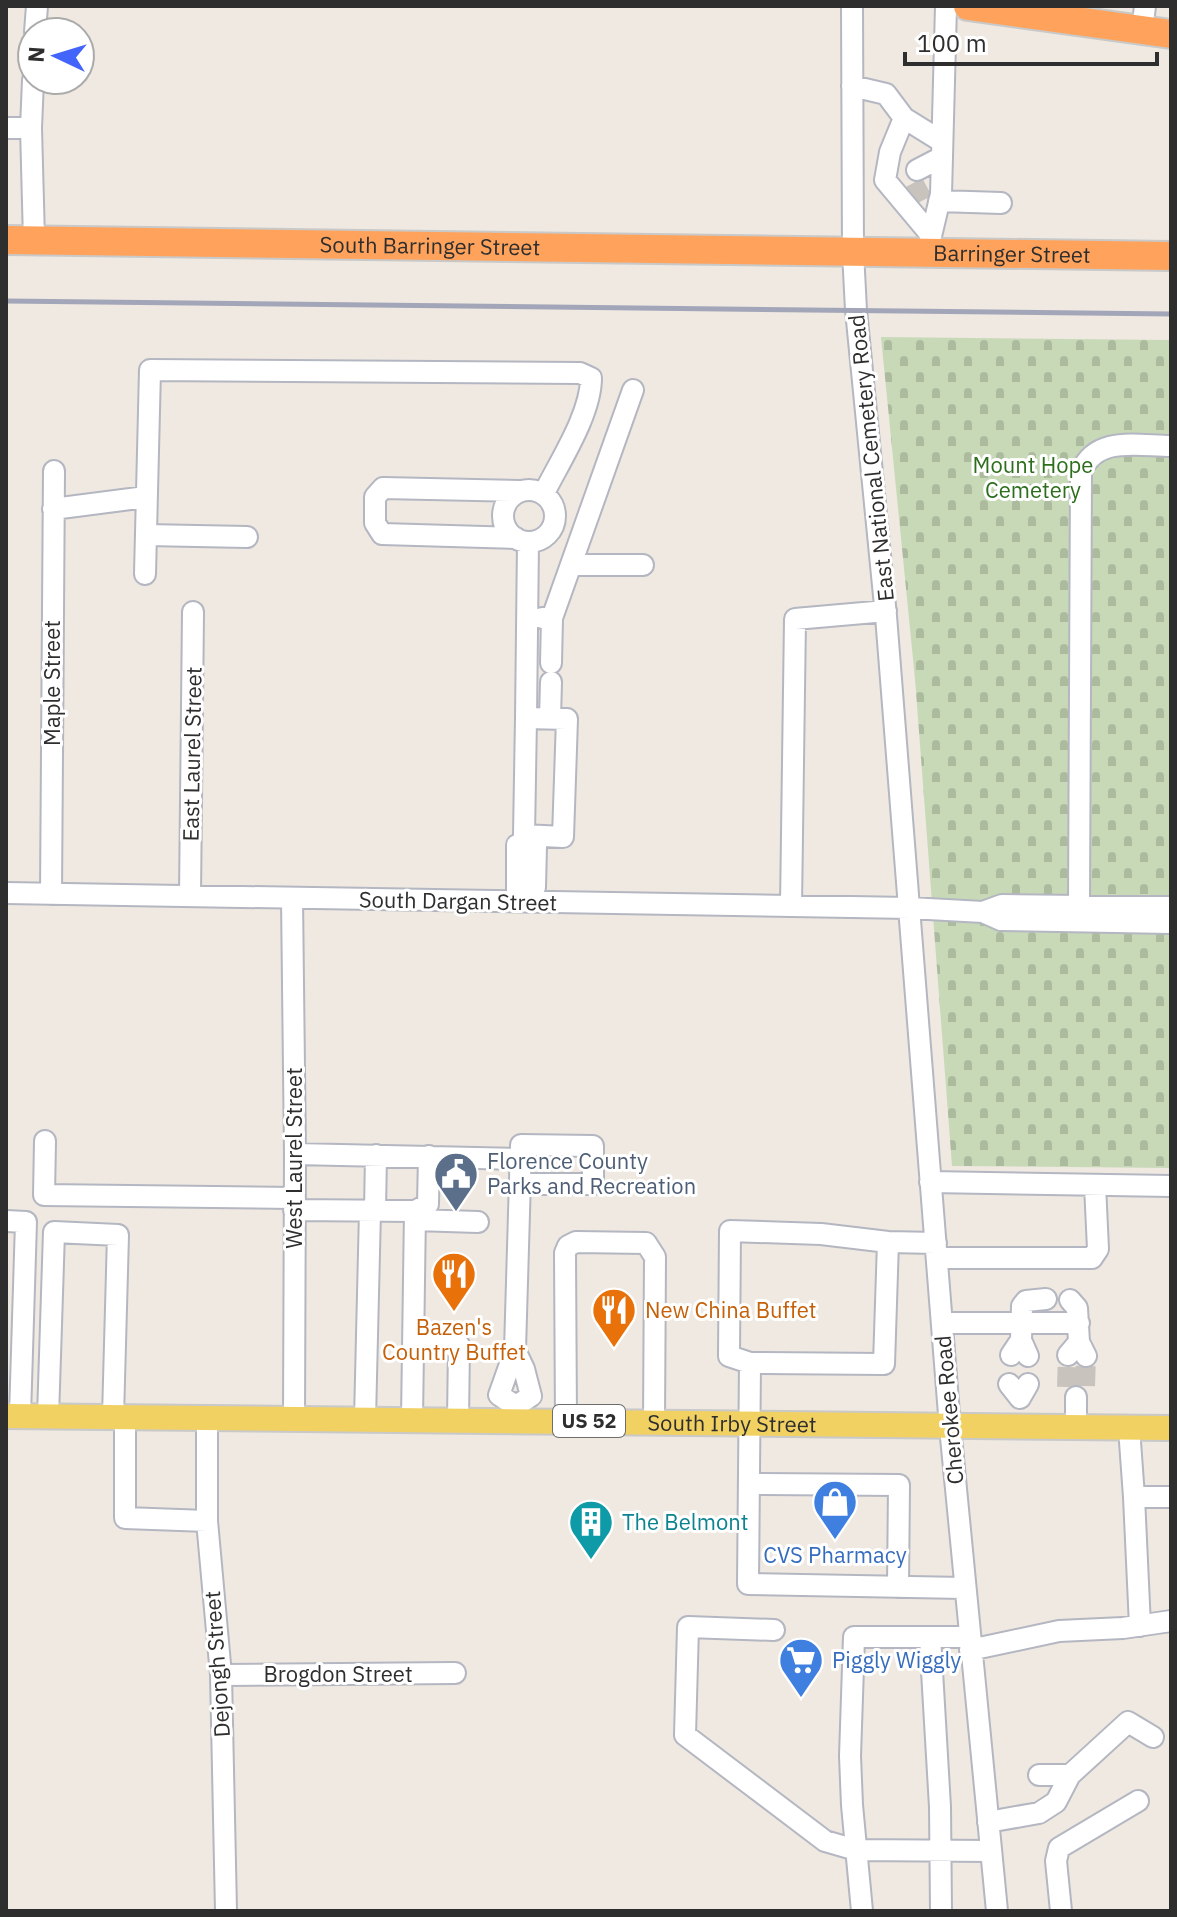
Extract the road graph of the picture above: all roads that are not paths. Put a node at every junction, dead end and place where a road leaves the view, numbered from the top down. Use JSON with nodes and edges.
{"nodes":[{"id":1,"x":852,"y":6,"type":"edge"},
{"id":2,"x":946,"y":6,"type":"edge"},
{"id":3,"x":968,"y":6,"type":"edge"},
{"id":4,"x":1143,"y":18,"type":"edge"},
{"id":5,"x":1171,"y":34,"type":"edge"},
{"id":6,"x":852,"y":86,"type":"junction"},
{"id":7,"x":32,"y":96,"type":"edge"},
{"id":8,"x":904,"y":118,"type":"junction"},
{"id":9,"x":6,"y":128,"type":"edge"},
{"id":10,"x":31,"y":128,"type":"junction"},
{"id":11,"x":942,"y":149,"type":"junction"},
{"id":12,"x":913,"y":187,"type":"junction"},
{"id":13,"x":853,"y":189,"type":"junction"},
{"id":14,"x":1001,"y":203,"type":"dead end"},
{"id":15,"x":20,"y":240,"type":"edge"},
{"id":16,"x":929,"y":244,"type":"junction"},
{"id":17,"x":853,"y":252,"type":"junction"},
{"id":18,"x":1171,"y":256,"type":"edge"},
{"id":19,"x":633,"y":390,"type":"dead end"},
{"id":20,"x":1171,"y":446,"type":"edge"},
{"id":21,"x":54,"y":471,"type":"dead end"},
{"id":22,"x":520,"y":491,"type":"junction"},
{"id":23,"x":544,"y":493,"type":"junction"},
{"id":24,"x":146,"y":497,"type":"junction"},
{"id":25,"x":53,"y":509,"type":"junction"},
{"id":26,"x":146,"y":535,"type":"junction"},
{"id":27,"x":247,"y":537,"type":"dead end"},
{"id":28,"x":522,"y":540,"type":"junction"},
{"id":29,"x":571,"y":565,"type":"junction"},
{"id":30,"x":643,"y":565,"type":"dead end"},
{"id":31,"x":145,"y":574,"type":"dead end"},
{"id":32,"x":886,"y":611,"type":"junction"},
{"id":33,"x":193,"y":612,"type":"dead end"},
{"id":34,"x":527,"y":618,"type":"junction"},
{"id":35,"x":552,"y":618,"type":"junction"},
{"id":36,"x":526,"y":718,"type":"junction"},
{"id":37,"x":550,"y":718,"type":"junction"},
{"id":38,"x":525,"y":838,"type":"junction"},
{"id":39,"x":6,"y":893,"type":"edge"},
{"id":40,"x":51,"y":894,"type":"junction"},
{"id":41,"x":190,"y":896,"type":"junction"},
{"id":42,"x":292,"y":898,"type":"junction"},
{"id":43,"x":525,"y":898,"type":"junction"},
{"id":44,"x":791,"y":906,"type":"junction"},
{"id":45,"x":1079,"y":906,"type":"junction"},
{"id":46,"x":1171,"y":907,"type":"edge"},
{"id":47,"x":910,"y":908,"type":"junction"},
{"id":48,"x":983,"y":912,"type":"junction"},
{"id":49,"x":1171,"y":923,"type":"edge"},
{"id":50,"x":45,"y":1141,"type":"dead end"},
{"id":51,"x":295,"y":1154,"type":"junction"},
{"id":52,"x":376,"y":1155,"type":"junction"},
{"id":53,"x":429,"y":1156,"type":"junction"},
{"id":54,"x":520,"y":1159,"type":"junction"},
{"id":55,"x":930,"y":1182,"type":"junction"},
{"id":56,"x":520,"y":1184,"type":"junction"},
{"id":57,"x":1095,"y":1185,"type":"junction"},
{"id":58,"x":1171,"y":1186,"type":"edge"},
{"id":59,"x":294,"y":1204,"type":"junction"},
{"id":60,"x":373,"y":1210,"type":"junction"},
{"id":61,"x":415,"y":1216,"type":"junction"},
{"id":62,"x":6,"y":1221,"type":"edge"},
{"id":63,"x":478,"y":1222,"type":"dead end"},
{"id":64,"x":888,"y":1242,"type":"junction"},
{"id":65,"x":936,"y":1250,"type":"junction"},
{"id":66,"x":1046,"y":1299,"type":"dead end"},
{"id":67,"x":1070,"y":1300,"type":"dead end"},
{"id":68,"x":942,"y":1323,"type":"junction"},
{"id":69,"x":413,"y":1344,"type":"junction"},
{"id":70,"x":1020,"y":1344,"type":"junction"},
{"id":71,"x":750,"y":1363,"type":"junction"},
{"id":72,"x":14,"y":1373,"type":"edge"},
{"id":73,"x":1019,"y":1389,"type":"dead end"},
{"id":74,"x":1076,"y":1390,"type":"tunnel mouth"},
{"id":75,"x":516,"y":1413,"type":"junction"},
{"id":76,"x":13,"y":1416,"type":"edge"},
{"id":77,"x":48,"y":1417,"type":"junction"},
{"id":78,"x":119,"y":1417,"type":"junction"},
{"id":79,"x":207,"y":1418,"type":"junction"},
{"id":80,"x":294,"y":1418,"type":"junction"},
{"id":81,"x":365,"y":1419,"type":"junction"},
{"id":82,"x":412,"y":1419,"type":"junction"},
{"id":83,"x":458,"y":1420,"type":"junction"},
{"id":84,"x":566,"y":1421,"type":"junction"},
{"id":85,"x":654,"y":1422,"type":"junction"},
{"id":86,"x":751,"y":1423,"type":"junction"},
{"id":87,"x":950,"y":1427,"type":"junction"},
{"id":88,"x":1022,"y":1427,"type":"junction"},
{"id":89,"x":1076,"y":1428,"type":"junction"},
{"id":90,"x":1129,"y":1428,"type":"junction"},
{"id":91,"x":1171,"y":1428,"type":"edge"},
{"id":92,"x":750,"y":1484,"type":"junction"},
{"id":93,"x":1134,"y":1497,"type":"junction"},
{"id":94,"x":1171,"y":1497,"type":"edge"},
{"id":95,"x":207,"y":1521,"type":"junction"},
{"id":96,"x":898,"y":1587,"type":"junction"},
{"id":97,"x":964,"y":1588,"type":"junction"},
{"id":98,"x":1171,"y":1621,"type":"edge"},
{"id":99,"x":1140,"y":1626,"type":"junction"},
{"id":100,"x":774,"y":1630,"type":"dead end"},
{"id":101,"x":930,"y":1637,"type":"junction"},
{"id":102,"x":969,"y":1643,"type":"junction"},
{"id":103,"x":455,"y":1673,"type":"dead end"},
{"id":104,"x":221,"y":1675,"type":"junction"},
{"id":105,"x":1153,"y":1737,"type":"dead end"},
{"id":106,"x":1039,"y":1775,"type":"dead end"},
{"id":107,"x":1070,"y":1775,"type":"junction"},
{"id":108,"x":1138,"y":1801,"type":"dead end"},
{"id":109,"x":988,"y":1822,"type":"junction"},
{"id":110,"x":856,"y":1850,"type":"junction"},
{"id":111,"x":941,"y":1851,"type":"junction"},
{"id":112,"x":991,"y":1851,"type":"junction"},
{"id":113,"x":226,"y":1911,"type":"edge"},
{"id":114,"x":862,"y":1911,"type":"edge"},
{"id":115,"x":941,"y":1911,"type":"edge"},
{"id":116,"x":997,"y":1911,"type":"edge"},
{"id":117,"x":1061,"y":1911,"type":"edge"}],
"edges":[{"from":1,"to":6,"type":"street","name":"East National Cemetery Road"},
{"from":2,"to":11,"type":"street"},
{"from":3,"to":4,"type":"highway"},
{"from":4,"to":5,"type":"highway"},
{"from":6,"to":8,"type":"street"},
{"from":6,"to":13,"type":"street","name":"East National Cemetery Road"},
{"from":7,"to":10,"type":"street"},
{"from":8,"to":11,"type":"street"},
{"from":8,"to":12,"type":"street"},
{"from":9,"to":10,"type":"street"},
{"from":10,"to":15,"type":"street"},
{"from":11,"to":12,"type":"street"},
{"from":12,"to":13,"type":"street"},
{"from":12,"to":14,"type":"street"},
{"from":12,"to":16,"type":"street"},
{"from":12,"to":16,"type":"street"},
{"from":13,"to":17,"type":"street","name":"East National Cemetery Road"},
{"from":15,"to":17,"type":"highway","name":"South Barringer Street"},
{"from":16,"to":17,"type":"highway","name":"Barringer Street"},
{"from":16,"to":18,"type":"highway","name":"Barringer Street"},
{"from":17,"to":32,"type":"street","name":"East National Cemetery Road"},
{"from":19,"to":29,"type":"street"},
{"from":20,"to":45,"type":"street"},
{"from":21,"to":25,"type":"street","name":"Maple Street"},
{"from":22,"to":23,"type":"street"},
{"from":22,"to":28,"type":"street"},
{"from":22,"to":28,"type":"street"},
{"from":23,"to":24,"type":"street"},
{"from":23,"to":28,"type":"street"},
{"from":24,"to":25,"type":"street"},
{"from":24,"to":26,"type":"street"},
{"from":25,"to":40,"type":"street","name":"Maple Street"},
{"from":26,"to":27,"type":"street"},
{"from":26,"to":31,"type":"street"},
{"from":28,"to":34,"type":"street"},
{"from":29,"to":30,"type":"street"},
{"from":29,"to":35,"type":"street"},
{"from":32,"to":44,"type":"street"},
{"from":32,"to":47,"type":"street","name":"East National Cemetery Road"},
{"from":33,"to":41,"type":"street","name":"East Laurel Street"},
{"from":34,"to":35,"type":"street"},
{"from":34,"to":36,"type":"street"},
{"from":35,"to":37,"type":"street"},
{"from":36,"to":37,"type":"street"},
{"from":36,"to":38,"type":"street"},
{"from":37,"to":38,"type":"street"},
{"from":38,"to":43,"type":"street"},
{"from":39,"to":40,"type":"street","name":"South Dargan Street"},
{"from":40,"to":41,"type":"street","name":"South Dargan Street"},
{"from":41,"to":42,"type":"street","name":"South Dargan Street"},
{"from":42,"to":43,"type":"street","name":"South Dargan Street"},
{"from":42,"to":51,"type":"street","name":"West Laurel Street"},
{"from":43,"to":44,"type":"street","name":"South Dargan Street"},
{"from":44,"to":47,"type":"street","name":"South Dargan Street"},
{"from":45,"to":46,"type":"street"},
{"from":45,"to":48,"type":"street"},
{"from":47,"to":48,"type":"street","name":"South Dargan Street"},
{"from":47,"to":55,"type":"street","name":"Cherokee Road"},
{"from":48,"to":49,"type":"street"},
{"from":50,"to":59,"type":"street"},
{"from":51,"to":52,"type":"street"},
{"from":51,"to":59,"type":"street","name":"West Laurel Street"},
{"from":52,"to":53,"type":"street"},
{"from":52,"to":60,"type":"street"},
{"from":53,"to":54,"type":"street"},
{"from":53,"to":61,"type":"street"},
{"from":54,"to":56,"type":"street"},
{"from":54,"to":56,"type":"street"},
{"from":55,"to":57,"type":"street"},
{"from":55,"to":65,"type":"street","name":"Cherokee Road"},
{"from":56,"to":75,"type":"street"},
{"from":57,"to":58,"type":"street"},
{"from":57,"to":65,"type":"street"},
{"from":59,"to":60,"type":"street"},
{"from":59,"to":80,"type":"street","name":"West Laurel Street"},
{"from":60,"to":61,"type":"street"},
{"from":60,"to":81,"type":"street"},
{"from":61,"to":63,"type":"street"},
{"from":61,"to":69,"type":"street"},
{"from":62,"to":72,"type":"street"},
{"from":64,"to":65,"type":"street"},
{"from":64,"to":71,"type":"street"},
{"from":64,"to":71,"type":"street"},
{"from":65,"to":68,"type":"street","name":"Cherokee Road"},
{"from":66,"to":70,"type":"street"},
{"from":67,"to":70,"type":"street"},
{"from":68,"to":70,"type":"street"},
{"from":68,"to":87,"type":"street","name":"Cherokee Road"},
{"from":69,"to":82,"type":"street"},
{"from":69,"to":83,"type":"street"},
{"from":71,"to":86,"type":"street"},
{"from":72,"to":76,"type":"street"},
{"from":73,"to":88,"type":"street"},
{"from":74,"to":89,"type":"street"},
{"from":75,"to":83,"type":"main road","name":"South Irby Street","number":"US 52"},
{"from":75,"to":84,"type":"main road","name":"South Irby Street","number":"US 52"},
{"from":76,"to":77,"type":"main road","name":"South Irby Street","number":"US 52"},
{"from":77,"to":78,"type":"main road","name":"South Irby Street","number":"US 52"},
{"from":77,"to":78,"type":"street"},
{"from":78,"to":79,"type":"main road","name":"South Irby Street","number":"US 52"},
{"from":78,"to":95,"type":"street"},
{"from":79,"to":80,"type":"main road","name":"South Irby Street","number":"US 52"},
{"from":79,"to":95,"type":"street","name":"Dejongh Street"},
{"from":80,"to":81,"type":"main road","name":"South Irby Street","number":"US 52"},
{"from":81,"to":82,"type":"main road","name":"South Irby Street","number":"US 52"},
{"from":82,"to":83,"type":"main road","name":"South Irby Street","number":"US 52"},
{"from":84,"to":85,"type":"main road","name":"South Irby Street","number":"US 52"},
{"from":84,"to":85,"type":"street"},
{"from":85,"to":86,"type":"main road","name":"South Irby Street","number":"US 52"},
{"from":86,"to":87,"type":"main road","name":"South Irby Street","number":"US 52"},
{"from":86,"to":92,"type":"street"},
{"from":87,"to":88,"type":"main road","name":"South Irby Street","number":"US 52"},
{"from":87,"to":97,"type":"street","name":"Cherokee Road"},
{"from":88,"to":89,"type":"main road","name":"South Irby Street","number":"US 52"},
{"from":89,"to":90,"type":"main road","name":"South Irby Street","number":"US 52"},
{"from":90,"to":91,"type":"main road","name":"South Irby Street","number":"US 52"},
{"from":90,"to":93,"type":"street"},
{"from":92,"to":96,"type":"street"},
{"from":92,"to":96,"type":"street"},
{"from":93,"to":94,"type":"street"},
{"from":93,"to":99,"type":"street"},
{"from":95,"to":104,"type":"street","name":"Dejongh Street"},
{"from":96,"to":97,"type":"street"},
{"from":97,"to":102,"type":"street","name":"Cherokee Road"},
{"from":98,"to":99,"type":"street"},
{"from":99,"to":102,"type":"street"},
{"from":100,"to":110,"type":"street"},
{"from":101,"to":102,"type":"street"},
{"from":101,"to":110,"type":"street"},
{"from":101,"to":111,"type":"street"},
{"from":102,"to":109,"type":"street","name":"Cherokee Road"},
{"from":103,"to":104,"type":"street","name":"Brogdon Street"},
{"from":104,"to":113,"type":"street","name":"Dejongh Street"},
{"from":105,"to":107,"type":"street"},
{"from":106,"to":107,"type":"street"},
{"from":107,"to":109,"type":"street"},
{"from":108,"to":117,"type":"street"},
{"from":109,"to":112,"type":"street","name":"Cherokee Road"},
{"from":110,"to":111,"type":"street"},
{"from":110,"to":114,"type":"street"},
{"from":111,"to":112,"type":"street"},
{"from":111,"to":115,"type":"street"},
{"from":112,"to":116,"type":"street","name":"Cherokee Road"}]}
